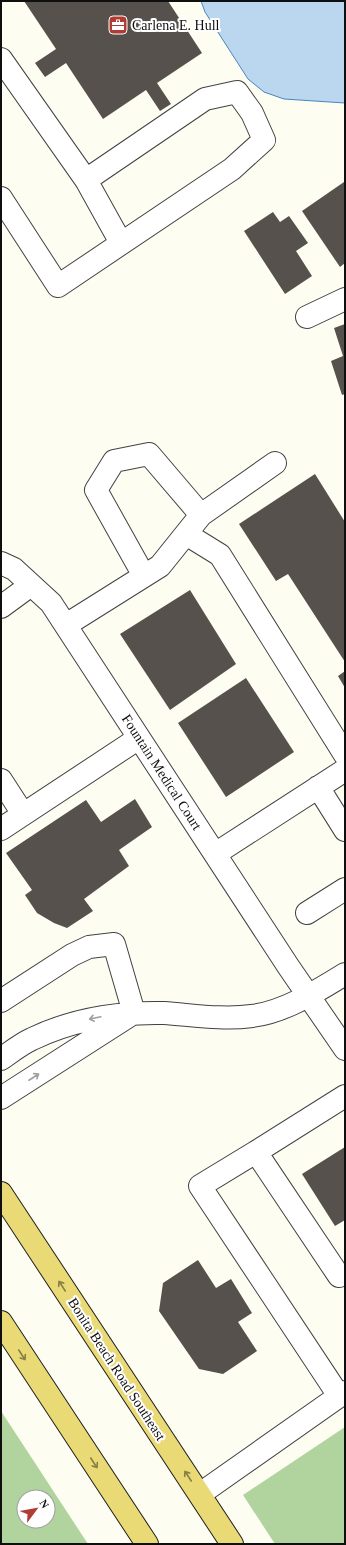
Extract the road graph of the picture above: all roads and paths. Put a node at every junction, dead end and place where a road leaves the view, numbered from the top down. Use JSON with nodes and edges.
{"nodes":[{"id":1,"x":1,"y":59,"type":"edge"},
{"id":2,"x":86,"y":180,"type":"junction"},
{"id":3,"x":1,"y":198,"type":"edge"},
{"id":4,"x":121,"y":243,"type":"junction"},
{"id":5,"x":345,"y":299,"type":"edge"},
{"id":6,"x":308,"y":316,"type":"dead end"},
{"id":7,"x":275,"y":463,"type":"dead end"},
{"id":8,"x":201,"y":515,"type":"junction"},
{"id":9,"x":186,"y":534,"type":"junction"},
{"id":10,"x":1,"y":563,"type":"edge"},
{"id":11,"x":144,"y":576,"type":"junction"},
{"id":12,"x":31,"y":585,"type":"junction"},
{"id":13,"x":1,"y":607,"type":"edge"},
{"id":14,"x":66,"y":625,"type":"junction"},
{"id":15,"x":139,"y":738,"type":"junction"},
{"id":16,"x":345,"y":755,"type":"edge"},
{"id":17,"x":345,"y":770,"type":"edge"},
{"id":18,"x":1,"y":780,"type":"edge"},
{"id":19,"x":318,"y":787,"type":"junction"},
{"id":20,"x":23,"y":814,"type":"junction"},
{"id":21,"x":1,"y":829,"type":"edge"},
{"id":22,"x":345,"y":830,"type":"edge"},
{"id":23,"x":215,"y":854,"type":"junction"},
{"id":24,"x":345,"y":889,"type":"edge"},
{"id":25,"x":307,"y":913,"type":"dead end"},
{"id":26,"x":345,"y":974,"type":"edge"},
{"id":27,"x":309,"y":994,"type":"junction"},
{"id":28,"x":1,"y":1001,"type":"edge"},
{"id":29,"x":134,"y":1013,"type":"junction"},
{"id":30,"x":345,"y":1049,"type":"edge"},
{"id":31,"x":1,"y":1059,"type":"edge"},
{"id":32,"x":345,"y":1096,"type":"edge"},
{"id":33,"x":1,"y":1098,"type":"edge"},
{"id":34,"x":256,"y":1152,"type":"junction"},
{"id":35,"x":1,"y":1193,"type":"edge"},
{"id":36,"x":343,"y":1278,"type":"edge"},
{"id":37,"x":1,"y":1322,"type":"edge"},
{"id":38,"x":342,"y":1394,"type":"edge"},
{"id":39,"x":200,"y":1494,"type":"junction"},
{"id":40,"x":147,"y":1544,"type":"edge"},
{"id":41,"x":232,"y":1544,"type":"edge"}],
"edges":[{"from":1,"to":2,"type":"street"},
{"from":2,"to":4,"type":"street"},
{"from":2,"to":4,"type":"street"},
{"from":3,"to":4,"type":"street"},
{"from":5,"to":6,"type":"street"},
{"from":7,"to":8,"type":"street"},
{"from":8,"to":9,"type":"street"},
{"from":8,"to":11,"type":"street"},
{"from":9,"to":11,"type":"street"},
{"from":9,"to":16,"type":"street"},
{"from":10,"to":12,"type":"street","name":"Fountain Medical Court"},
{"from":11,"to":14,"type":"street"},
{"from":12,"to":13,"type":"street"},
{"from":12,"to":14,"type":"street","name":"Fountain Medical Court"},
{"from":14,"to":15,"type":"street","name":"Fountain Medical Court"},
{"from":15,"to":20,"type":"street"},
{"from":15,"to":23,"type":"street","name":"Fountain Medical Court"},
{"from":17,"to":19,"type":"street"},
{"from":18,"to":20,"type":"street"},
{"from":19,"to":22,"type":"street"},
{"from":19,"to":23,"type":"street"},
{"from":20,"to":21,"type":"street"},
{"from":23,"to":27,"type":"street","name":"Fountain Medical Court"},
{"from":24,"to":25,"type":"street"},
{"from":26,"to":27,"type":"street"},
{"from":27,"to":29,"type":"street"},
{"from":27,"to":30,"type":"street","name":"Fountain Medical Court"},
{"from":28,"to":29,"type":"street"},
{"from":29,"to":31,"type":"street","one_way":true},
{"from":33,"to":29,"type":"street","one_way":true},
{"from":32,"to":34,"type":"street"},
{"from":34,"to":36,"type":"street"},
{"from":34,"to":38,"type":"street"},
{"from":39,"to":35,"type":"main road","name":"Bonita Beach Road Southeast","one_way":true},
{"from":37,"to":40,"type":"main road","one_way":true},
{"from":38,"to":39,"type":"street"},
{"from":39,"to":41,"type":"main road","name":"Bonita Beach Road Southeast"}]}
